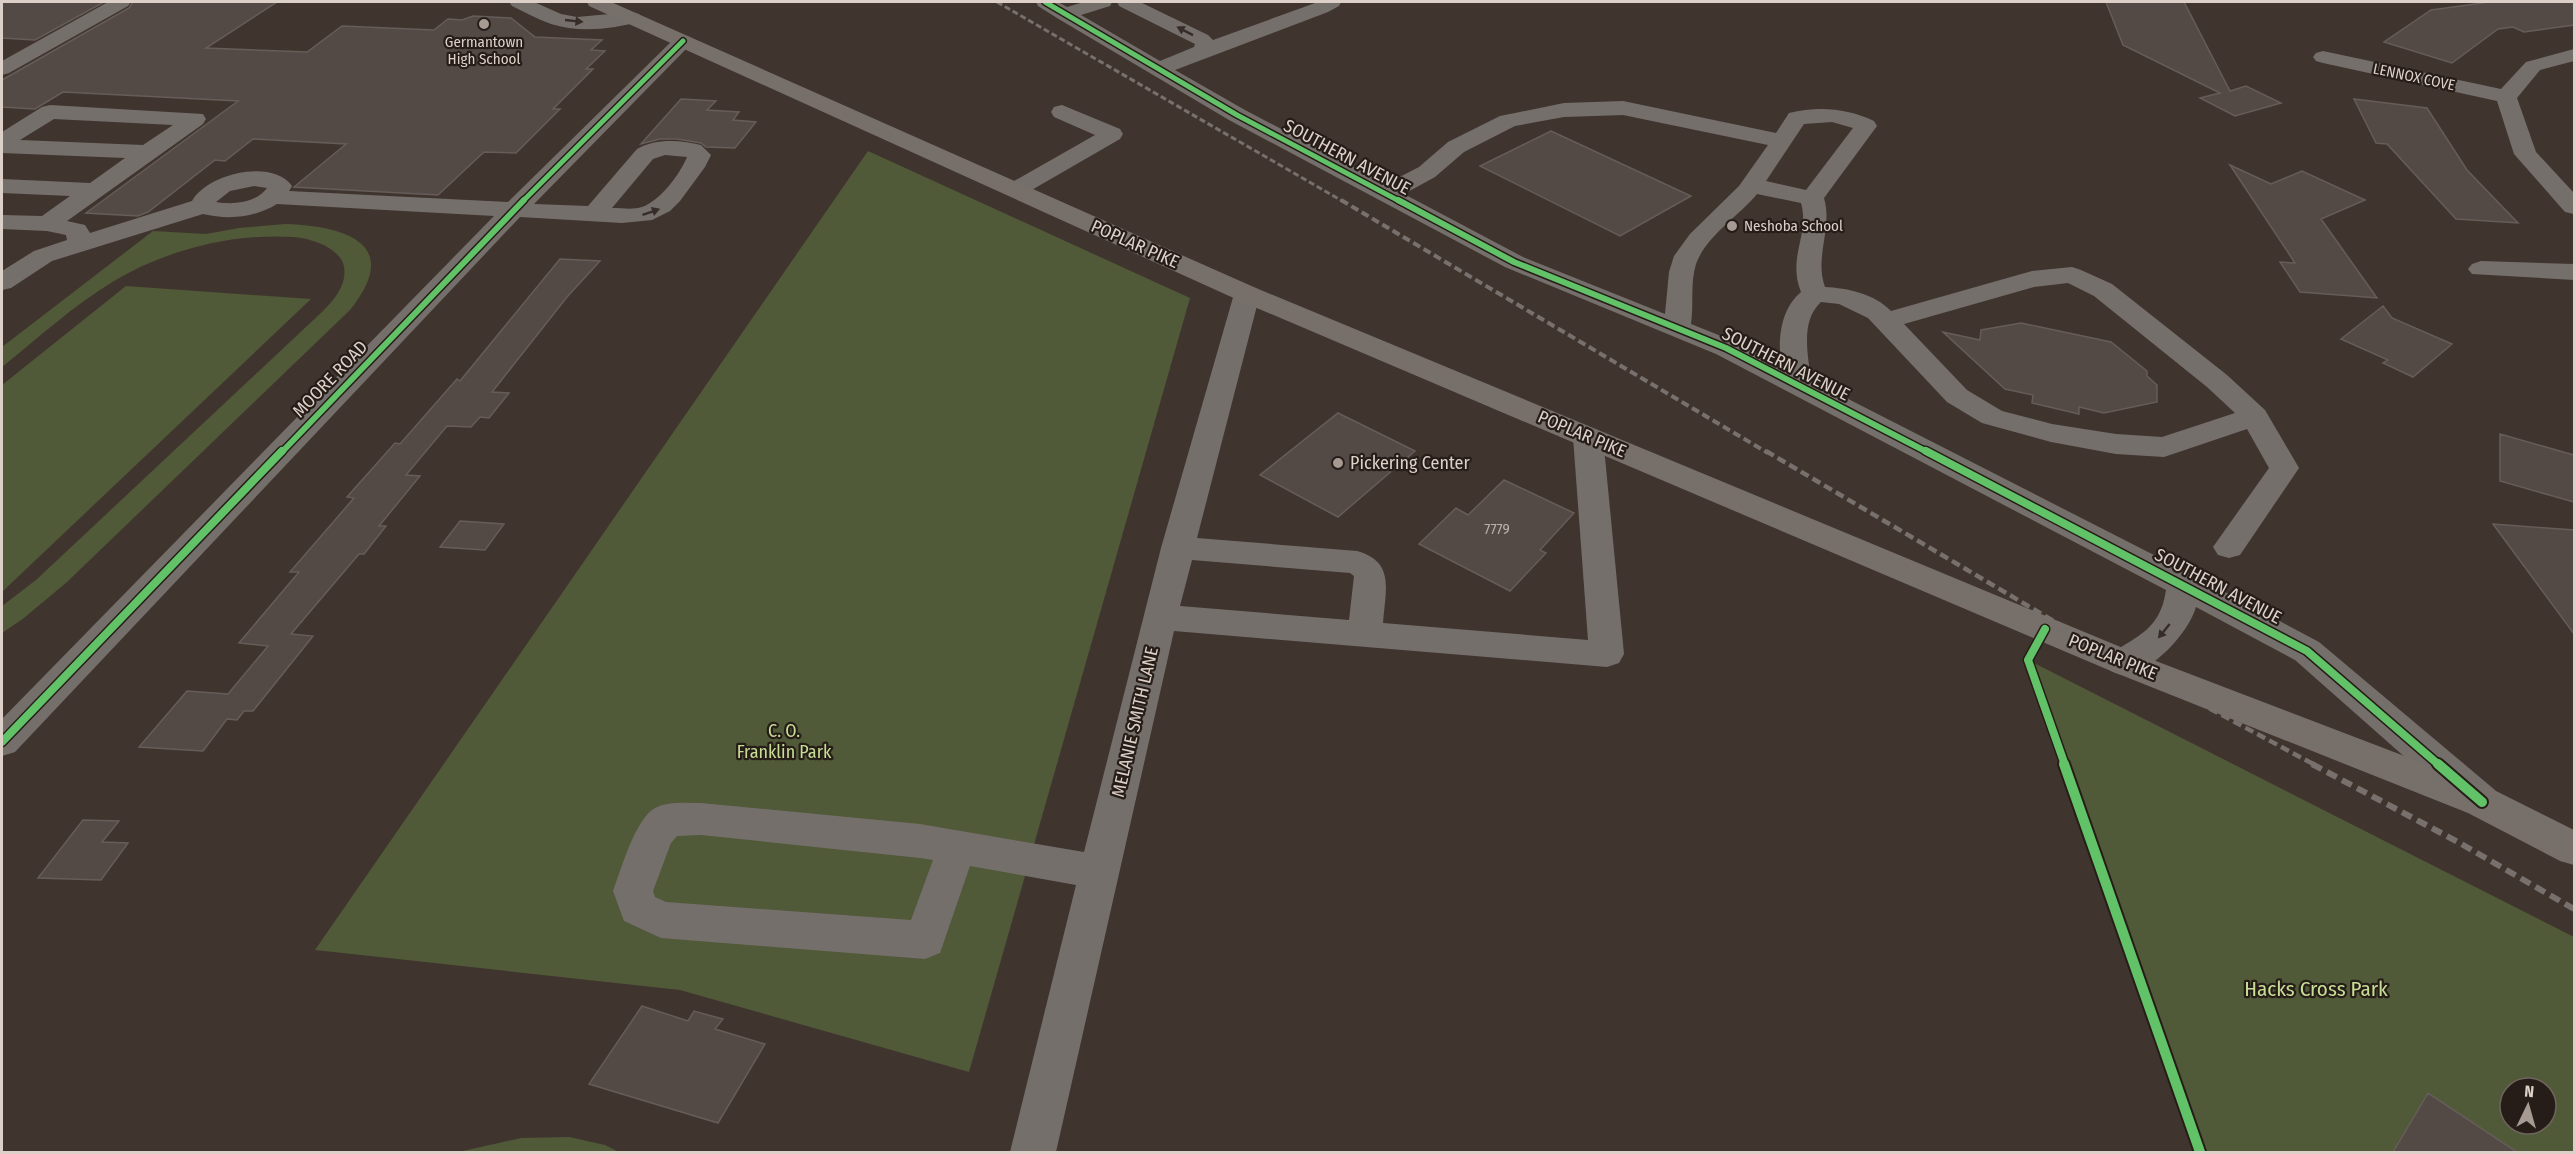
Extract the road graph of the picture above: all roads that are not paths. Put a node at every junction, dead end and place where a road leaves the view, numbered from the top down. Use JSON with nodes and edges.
{"nodes":[{"id":1,"x":80,"y":2,"type":"edge"},
{"id":2,"x":519,"y":2,"type":"edge"},
{"id":3,"x":596,"y":2,"type":"edge"},
{"id":4,"x":1103,"y":2,"type":"edge"},
{"id":5,"x":1126,"y":2,"type":"edge"},
{"id":6,"x":1332,"y":2,"type":"edge"},
{"id":7,"x":115,"y":5,"type":"edge"},
{"id":8,"x":1054,"y":8,"type":"edge"},
{"id":9,"x":632,"y":18,"type":"junction"},
{"id":10,"x":683,"y":41,"type":"junction"},
{"id":11,"x":1203,"y":51,"type":"junction"},
{"id":12,"x":2574,"y":55,"type":"edge"},
{"id":13,"x":2322,"y":57,"type":"dead end"},
{"id":14,"x":2,"y":69,"type":"edge"},
{"id":15,"x":1159,"y":69,"type":"junction"},
{"id":16,"x":2506,"y":97,"type":"junction"},
{"id":17,"x":1062,"y":112,"type":"dead end"},
{"id":18,"x":2,"y":141,"type":"edge"},
{"id":19,"x":1781,"y":141,"type":"junction"},
{"id":20,"x":2,"y":146,"type":"edge"},
{"id":21,"x":147,"y":152,"type":"junction"},
{"id":22,"x":2,"y":186,"type":"edge"},
{"id":23,"x":1750,"y":186,"type":"junction"},
{"id":24,"x":92,"y":190,"type":"junction"},
{"id":25,"x":1015,"y":190,"type":"junction"},
{"id":26,"x":1386,"y":194,"type":"junction"},
{"id":27,"x":1812,"y":198,"type":"junction"},
{"id":28,"x":2574,"y":207,"type":"edge"},
{"id":29,"x":514,"y":210,"type":"junction"},
{"id":30,"x":594,"y":214,"type":"dead end"},
{"id":31,"x":2,"y":222,"type":"edge"},
{"id":32,"x":47,"y":224,"type":"junction"},
{"id":33,"x":81,"y":243,"type":"junction"},
{"id":34,"x":2481,"y":269,"type":"dead end"},
{"id":35,"x":2574,"y":272,"type":"edge"},
{"id":36,"x":2,"y":282,"type":"edge"},
{"id":37,"x":1247,"y":294,"type":"junction"},
{"id":38,"x":1815,"y":294,"type":"junction"},
{"id":39,"x":1885,"y":321,"type":"junction"},
{"id":40,"x":1677,"y":329,"type":"junction"},
{"id":41,"x":1797,"y":386,"type":"junction"},
{"id":42,"x":2255,"y":416,"type":"junction"},
{"id":43,"x":1588,"y":437,"type":"junction"},
{"id":44,"x":2229,"y":547,"type":"dead end"},
{"id":45,"x":1177,"y":548,"type":"junction"},
{"id":46,"x":2183,"y":584,"type":"junction"},
{"id":47,"x":1160,"y":617,"type":"junction"},
{"id":48,"x":1365,"y":634,"type":"junction"},
{"id":49,"x":2123,"y":662,"type":"junction"},
{"id":50,"x":2,"y":742,"type":"edge"},
{"id":51,"x":2482,"y":802,"type":"junction"},
{"id":52,"x":957,"y":847,"type":"junction"},
{"id":53,"x":2574,"y":849,"type":"edge"},
{"id":54,"x":1099,"y":872,"type":"junction"},
{"id":55,"x":1033,"y":1152,"type":"edge"}],
"edges":[{"from":1,"to":7,"type":"street"},
{"from":2,"to":9,"type":"street","one_way":true},
{"from":3,"to":9,"type":"main road","name":"POPLAR PIKE"},
{"from":4,"to":8,"type":"street"},
{"from":11,"to":5,"type":"street","one_way":true},
{"from":6,"to":11,"type":"street"},
{"from":7,"to":14,"type":"street"},
{"from":8,"to":15,"type":"street","name":"SOUTHERN AVENUE"},
{"from":9,"to":10,"type":"main road","name":"POPLAR PIKE"},
{"from":10,"to":25,"type":"main road","name":"POPLAR PIKE"},
{"from":10,"to":29,"type":"street","name":"MOORE ROAD"},
{"from":11,"to":15,"type":"street"},
{"from":12,"to":16,"type":"street"},
{"from":13,"to":16,"type":"street","name":"LENNOX COVE"},
{"from":15,"to":26,"type":"street","name":"SOUTHERN AVENUE"},
{"from":16,"to":28,"type":"street"},
{"from":17,"to":25,"type":"street"},
{"from":18,"to":21,"type":"street"},
{"from":19,"to":23,"type":"street"},
{"from":19,"to":26,"type":"street"},
{"from":19,"to":27,"type":"street"},
{"from":20,"to":21,"type":"street"},
{"from":21,"to":24,"type":"street"},
{"from":22,"to":24,"type":"street"},
{"from":23,"to":27,"type":"street"},
{"from":23,"to":40,"type":"street"},
{"from":24,"to":32,"type":"street"},
{"from":25,"to":37,"type":"main road","name":"POPLAR PIKE"},
{"from":26,"to":40,"type":"street","name":"SOUTHERN AVENUE"},
{"from":27,"to":38,"type":"street"},
{"from":29,"to":30,"type":"street"},
{"from":29,"to":33,"type":"street"},
{"from":29,"to":50,"type":"street","name":"MOORE ROAD"},
{"from":31,"to":32,"type":"street"},
{"from":32,"to":33,"type":"street"},
{"from":33,"to":36,"type":"street"},
{"from":34,"to":35,"type":"street"},
{"from":37,"to":43,"type":"main road","name":"POPLAR PIKE"},
{"from":37,"to":45,"type":"street","name":"MELANIE SMITH LANE"},
{"from":38,"to":39,"type":"street"},
{"from":38,"to":41,"type":"street"},
{"from":39,"to":42,"type":"street"},
{"from":39,"to":42,"type":"street"},
{"from":40,"to":41,"type":"street","name":"SOUTHERN AVENUE"},
{"from":41,"to":46,"type":"street","name":"SOUTHERN AVENUE"},
{"from":42,"to":44,"type":"street"},
{"from":43,"to":48,"type":"street"},
{"from":43,"to":49,"type":"main road","name":"POPLAR PIKE"},
{"from":45,"to":47,"type":"street","name":"MELANIE SMITH LANE"},
{"from":45,"to":48,"type":"street"},
{"from":46,"to":49,"type":"street","name":"SOUTHERN AVENUE","one_way":true},
{"from":46,"to":51,"type":"street","name":"SOUTHERN AVENUE"},
{"from":47,"to":48,"type":"street"},
{"from":47,"to":54,"type":"street","name":"MELANIE SMITH LANE"},
{"from":49,"to":51,"type":"main road","name":"POPLAR PIKE"},
{"from":51,"to":53,"type":"main road","name":"POPLAR PIKE"},
{"from":52,"to":52,"type":"street"},
{"from":52,"to":54,"type":"street"},
{"from":54,"to":55,"type":"street","name":"MELANIE SMITH LANE"}]}
